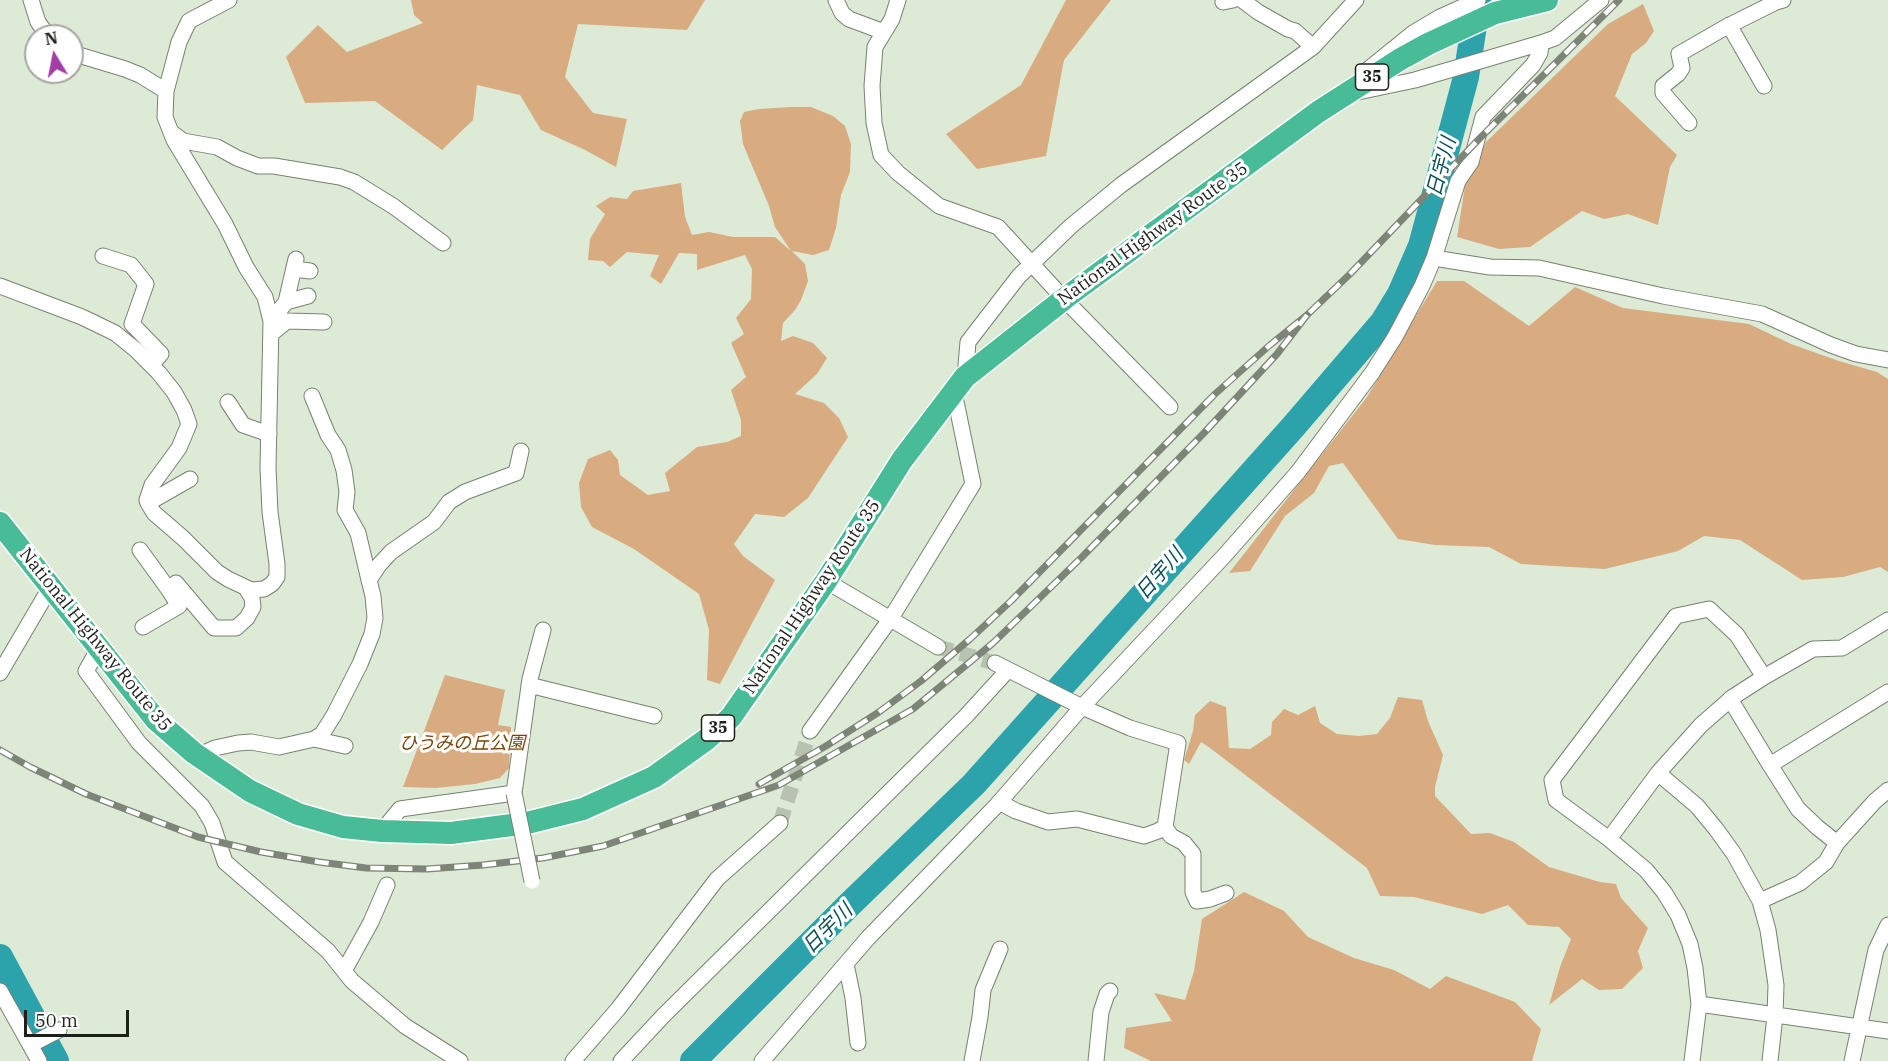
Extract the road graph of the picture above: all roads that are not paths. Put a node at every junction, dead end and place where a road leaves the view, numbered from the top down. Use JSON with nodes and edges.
{"nodes":[{"id":1,"x":31,"y":0,"type":"edge"},
{"id":2,"x":229,"y":0,"type":"edge"},
{"id":3,"x":836,"y":0,"type":"edge"},
{"id":4,"x":898,"y":0,"type":"edge"},
{"id":5,"x":1242,"y":0,"type":"edge"},
{"id":6,"x":1356,"y":0,"type":"edge"},
{"id":7,"x":1478,"y":0,"type":"edge"},
{"id":8,"x":1547,"y":0,"type":"edge"},
{"id":9,"x":1601,"y":0,"type":"edge"},
{"id":10,"x":1783,"y":0,"type":"edge"},
{"id":11,"x":39,"y":24,"type":"edge"},
{"id":12,"x":1729,"y":25,"type":"junction"},
{"id":13,"x":884,"y":32,"type":"junction"},
{"id":14,"x":1541,"y":43,"type":"junction"},
{"id":15,"x":1313,"y":47,"type":"junction"},
{"id":16,"x":84,"y":57,"type":"edge"},
{"id":17,"x":1764,"y":86,"type":"dead end"},
{"id":18,"x":166,"y":91,"type":"junction"},
{"id":19,"x":1346,"y":94,"type":"junction"},
{"id":20,"x":1318,"y":112,"type":"junction"},
{"id":21,"x":1689,"y":123,"type":"dead end"},
{"id":22,"x":171,"y":132,"type":"junction"},
{"id":23,"x":443,"y":243,"type":"dead end"},
{"id":24,"x":104,"y":256,"type":"dead end"},
{"id":25,"x":1434,"y":258,"type":"junction"},
{"id":26,"x":1033,"y":264,"type":"junction"},
{"id":27,"x":310,"y":272,"type":"dead end"},
{"id":28,"x":0,"y":286,"type":"edge"},
{"id":29,"x":308,"y":296,"type":"dead end"},
{"id":30,"x":1064,"y":298,"type":"junction"},
{"id":31,"x":285,"y":302,"type":"junction"},
{"id":32,"x":324,"y":322,"type":"dead end"},
{"id":33,"x":271,"y":327,"type":"junction"},
{"id":34,"x":1888,"y":360,"type":"edge"},
{"id":35,"x":151,"y":365,"type":"junction"},
{"id":36,"x":960,"y":384,"type":"junction"},
{"id":37,"x":312,"y":396,"type":"dead end"},
{"id":38,"x":228,"y":402,"type":"dead end"},
{"id":39,"x":1170,"y":407,"type":"dead end"},
{"id":40,"x":269,"y":434,"type":"junction"},
{"id":41,"x":521,"y":451,"type":"dead end"},
{"id":42,"x":190,"y":479,"type":"dead end"},
{"id":43,"x":148,"y":504,"type":"junction"},
{"id":44,"x":0,"y":523,"type":"edge"},
{"id":45,"x":140,"y":549,"type":"dead end"},
{"id":46,"x":369,"y":580,"type":"junction"},
{"id":47,"x":826,"y":581,"type":"junction"},
{"id":48,"x":51,"y":586,"type":"junction"},
{"id":49,"x":246,"y":588,"type":"junction"},
{"id":50,"x":169,"y":590,"type":"junction"},
{"id":51,"x":891,"y":618,"type":"junction"},
{"id":52,"x":1888,"y":620,"type":"edge"},
{"id":53,"x":143,"y":627,"type":"dead end"},
{"id":54,"x":543,"y":630,"type":"dead end"},
{"id":55,"x":938,"y":647,"type":"tunnel mouth"},
{"id":56,"x":99,"y":648,"type":"junction"},
{"id":57,"x":0,"y":673,"type":"edge"},
{"id":58,"x":1764,"y":677,"type":"junction"},
{"id":59,"x":529,"y":685,"type":"junction"},
{"id":60,"x":1888,"y":692,"type":"edge"},
{"id":61,"x":1730,"y":699,"type":"junction"},
{"id":62,"x":1082,"y":707,"type":"junction"},
{"id":63,"x":654,"y":716,"type":"dead end"},
{"id":64,"x":810,"y":731,"type":"tunnel mouth"},
{"id":65,"x":314,"y":739,"type":"junction"},
{"id":66,"x":345,"y":746,"type":"dead end"},
{"id":67,"x":197,"y":756,"type":"junction"},
{"id":68,"x":1770,"y":765,"type":"junction"},
{"id":69,"x":1658,"y":772,"type":"junction"},
{"id":70,"x":1888,"y":790,"type":"edge"},
{"id":71,"x":514,"y":794,"type":"junction"},
{"id":72,"x":999,"y":802,"type":"junction"},
{"id":73,"x":780,"y":823,"type":"tunnel mouth"},
{"id":74,"x":1165,"y":827,"type":"junction"},
{"id":75,"x":382,"y":831,"type":"junction"},
{"id":76,"x":1609,"y":839,"type":"junction"},
{"id":77,"x":1837,"y":843,"type":"junction"},
{"id":78,"x":532,"y":881,"type":"dead end"},
{"id":79,"x":387,"y":885,"type":"dead end"},
{"id":80,"x":1226,"y":893,"type":"dead end"},
{"id":81,"x":1760,"y":901,"type":"junction"},
{"id":82,"x":1888,"y":926,"type":"edge"},
{"id":83,"x":1000,"y":949,"type":"dead end"},
{"id":84,"x":846,"y":964,"type":"junction"},
{"id":85,"x":344,"y":970,"type":"junction"},
{"id":86,"x":0,"y":991,"type":"edge"},
{"id":87,"x":1110,"y":991,"type":"dead end"},
{"id":88,"x":1698,"y":1004,"type":"junction"},
{"id":89,"x":1775,"y":1016,"type":"junction"},
{"id":90,"x":1859,"y":1027,"type":"junction"},
{"id":91,"x":58,"y":1031,"type":"dead end"},
{"id":92,"x":1888,"y":1031,"type":"edge"},
{"id":93,"x":33,"y":1043,"type":"junction"},
{"id":94,"x":858,"y":1043,"type":"dead end"},
{"id":95,"x":39,"y":1061,"type":"edge"},
{"id":96,"x":460,"y":1061,"type":"edge"},
{"id":97,"x":573,"y":1061,"type":"edge"},
{"id":98,"x":621,"y":1061,"type":"edge"},
{"id":99,"x":762,"y":1061,"type":"edge"},
{"id":100,"x":972,"y":1061,"type":"edge"},
{"id":101,"x":1096,"y":1061,"type":"edge"},
{"id":102,"x":1692,"y":1061,"type":"edge"},
{"id":103,"x":1770,"y":1061,"type":"edge"},
{"id":104,"x":1852,"y":1061,"type":"edge"}],
"edges":[{"from":1,"to":11,"type":"street"},
{"from":2,"to":18,"type":"street"},
{"from":3,"to":13,"type":"street"},
{"from":4,"to":13,"type":"street"},
{"from":5,"to":15,"type":"street"},
{"from":6,"to":15,"type":"street"},
{"from":7,"to":20,"type":"street"},
{"from":8,"to":19,"type":"highway","number":"35"},
{"from":9,"to":14,"type":"street"},
{"from":10,"to":12,"type":"street"},
{"from":12,"to":17,"type":"street"},
{"from":12,"to":21,"type":"street"},
{"from":13,"to":26,"type":"street"},
{"from":14,"to":19,"type":"street"},
{"from":14,"to":25,"type":"street"},
{"from":15,"to":26,"type":"street"},
{"from":16,"to":18,"type":"street"},
{"from":18,"to":22,"type":"street"},
{"from":19,"to":20,"type":"highway","number":"35"},
{"from":20,"to":30,"type":"highway","name":"National Highway Route 35","number":"35"},
{"from":22,"to":23,"type":"street"},
{"from":22,"to":33,"type":"street"},
{"from":24,"to":35,"type":"street"},
{"from":25,"to":34,"type":"street"},
{"from":25,"to":62,"type":"street"},
{"from":26,"to":30,"type":"street"},
{"from":26,"to":36,"type":"street"},
{"from":27,"to":31,"type":"street"},
{"from":28,"to":35,"type":"street"},
{"from":29,"to":31,"type":"street"},
{"from":30,"to":36,"type":"highway","name":"National Highway Route 35","number":"35"},
{"from":30,"to":39,"type":"street"},
{"from":31,"to":33,"type":"street"},
{"from":32,"to":33,"type":"street"},
{"from":33,"to":40,"type":"street"},
{"from":35,"to":43,"type":"street"},
{"from":36,"to":47,"type":"highway","name":"National Highway Route 35","number":"35"},
{"from":36,"to":51,"type":"street"},
{"from":37,"to":46,"type":"street"},
{"from":38,"to":40,"type":"street"},
{"from":40,"to":49,"type":"street"},
{"from":41,"to":46,"type":"street"},
{"from":42,"to":43,"type":"street"},
{"from":43,"to":49,"type":"street"},
{"from":44,"to":48,"type":"highway","name":"National Highway Route 35","number":"35"},
{"from":45,"to":50,"type":"street"},
{"from":46,"to":65,"type":"street"},
{"from":47,"to":51,"type":"street"},
{"from":47,"to":75,"type":"highway","name":"National Highway Route 35","number":"35"},
{"from":48,"to":56,"type":"highway","name":"National Highway Route 35","number":"35"},
{"from":48,"to":57,"type":"street"},
{"from":49,"to":50,"type":"street"},
{"from":50,"to":53,"type":"street"},
{"from":51,"to":55,"type":"street"},
{"from":51,"to":64,"type":"street"},
{"from":52,"to":58,"type":"street"},
{"from":54,"to":59,"type":"street"},
{"from":56,"to":67,"type":"highway","name":"National Highway Route 35","number":"35"},
{"from":56,"to":85,"type":"street"},
{"from":58,"to":61,"type":"street"},
{"from":58,"to":76,"type":"street"},
{"from":59,"to":63,"type":"street"},
{"from":59,"to":71,"type":"street"},
{"from":60,"to":68,"type":"street"},
{"from":61,"to":68,"type":"street"},
{"from":61,"to":69,"type":"street"},
{"from":62,"to":72,"type":"street"},
{"from":62,"to":74,"type":"street"},
{"from":62,"to":98,"type":"street"},
{"from":65,"to":66,"type":"street"},
{"from":65,"to":67,"type":"street"},
{"from":67,"to":75,"type":"highway","name":"National Highway Route 35","number":"35"},
{"from":68,"to":77,"type":"street"},
{"from":69,"to":76,"type":"street"},
{"from":69,"to":81,"type":"street"},
{"from":70,"to":77,"type":"street"},
{"from":71,"to":75,"type":"street"},
{"from":71,"to":78,"type":"street","bridge":true},
{"from":72,"to":74,"type":"street"},
{"from":72,"to":84,"type":"street"},
{"from":73,"to":97,"type":"street"},
{"from":74,"to":80,"type":"street"},
{"from":76,"to":88,"type":"street"},
{"from":77,"to":81,"type":"street"},
{"from":79,"to":85,"type":"street"},
{"from":81,"to":89,"type":"street"},
{"from":82,"to":90,"type":"street"},
{"from":83,"to":100,"type":"street"},
{"from":84,"to":94,"type":"street"},
{"from":84,"to":99,"type":"street"},
{"from":85,"to":96,"type":"street"},
{"from":86,"to":93,"type":"street"},
{"from":87,"to":101,"type":"street"},
{"from":88,"to":89,"type":"street"},
{"from":88,"to":102,"type":"street"},
{"from":89,"to":90,"type":"street"},
{"from":89,"to":103,"type":"street"},
{"from":90,"to":92,"type":"street"},
{"from":90,"to":104,"type":"street"},
{"from":91,"to":93,"type":"street"},
{"from":93,"to":95,"type":"street"}]}
